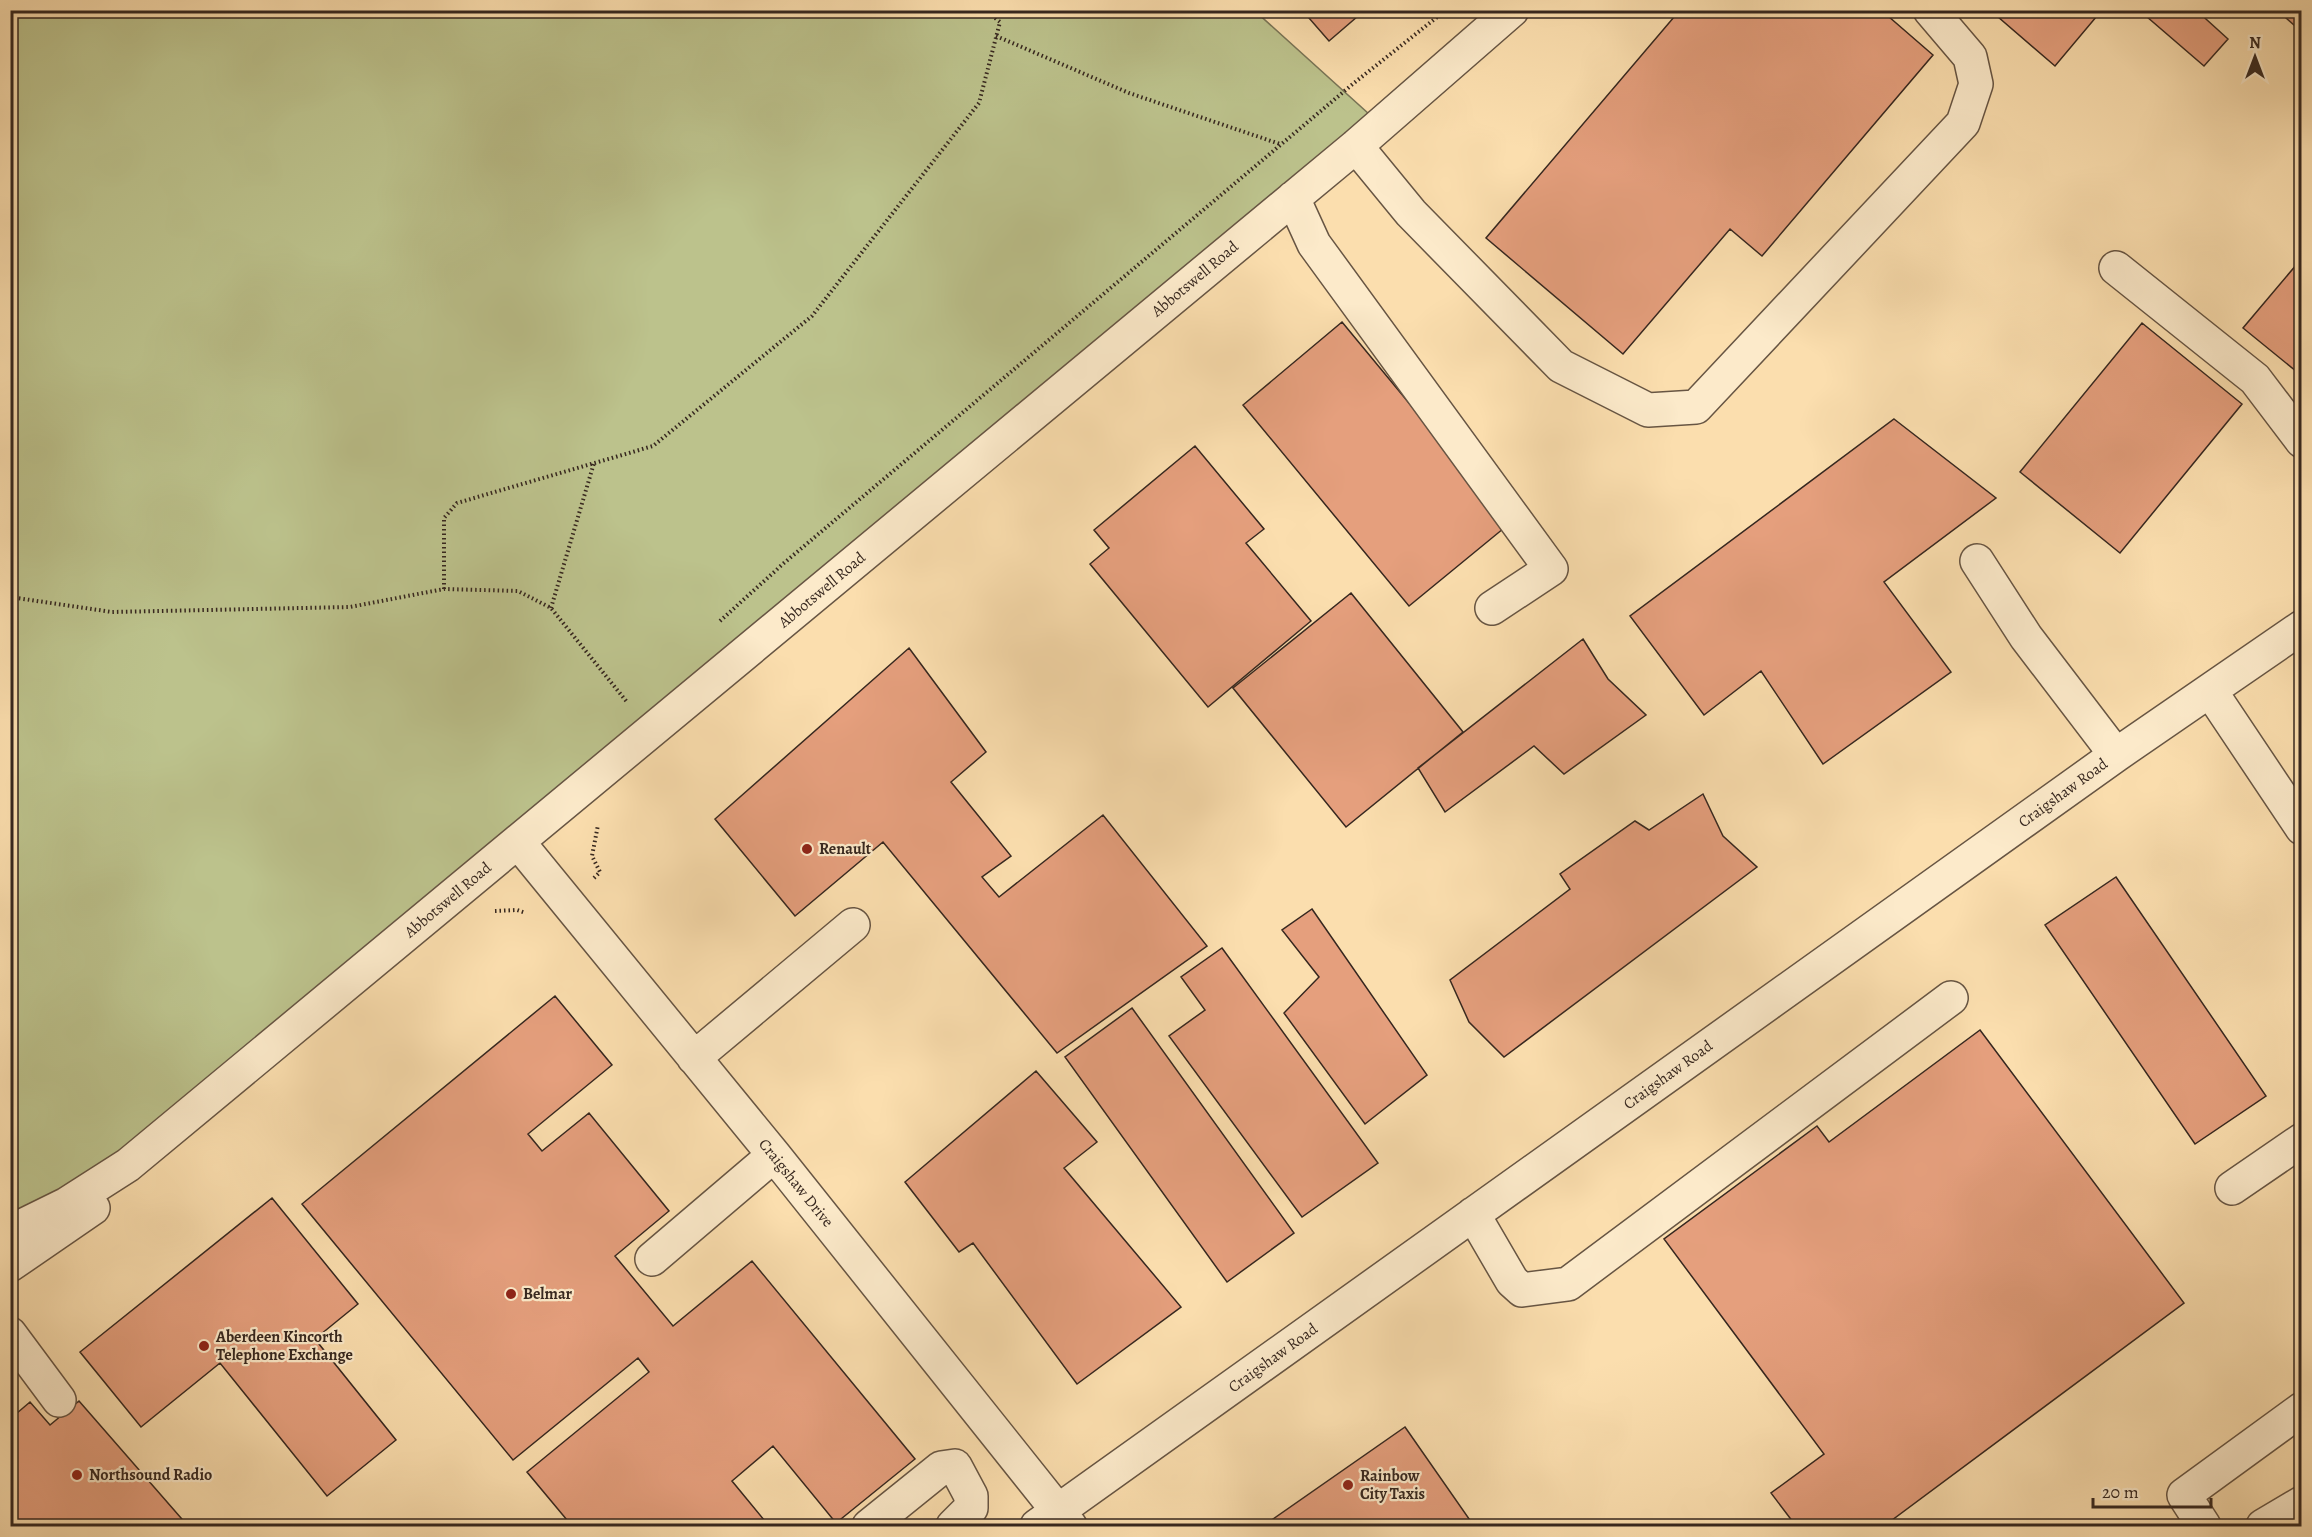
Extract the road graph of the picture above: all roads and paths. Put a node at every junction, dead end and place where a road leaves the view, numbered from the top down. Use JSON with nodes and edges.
{"nodes":[{"id":1,"x":985,"y":10,"type":"edge"},
{"id":2,"x":1446,"y":10,"type":"edge"},
{"id":3,"x":1512,"y":10,"type":"edge"},
{"id":4,"x":1930,"y":10,"type":"edge"},
{"id":5,"x":996,"y":36,"type":"junction"},
{"id":6,"x":1281,"y":144,"type":"junction"},
{"id":7,"x":1356,"y":146,"type":"junction"},
{"id":8,"x":1293,"y":198,"type":"junction"},
{"id":9,"x":2116,"y":268,"type":"dead end"},
{"id":10,"x":2301,"y":441,"type":"edge"},
{"id":11,"x":595,"y":463,"type":"junction"},
{"id":12,"x":1977,"y":561,"type":"dead end"},
{"id":13,"x":444,"y":589,"type":"junction"},
{"id":14,"x":10,"y":597,"type":"edge"},
{"id":15,"x":551,"y":608,"type":"junction"},
{"id":16,"x":1492,"y":608,"type":"dead end"},
{"id":17,"x":715,"y":626,"type":"dead end"},
{"id":18,"x":2301,"y":627,"type":"edge"},
{"id":19,"x":2211,"y":692,"type":"junction"},
{"id":20,"x":629,"y":705,"type":"dead end"},
{"id":21,"x":2116,"y":755,"type":"junction"},
{"id":22,"x":599,"y":822,"type":"dead end"},
{"id":23,"x":2301,"y":828,"type":"edge"},
{"id":24,"x":518,"y":842,"type":"junction"},
{"id":25,"x":600,"y":872,"type":"dead end"},
{"id":26,"x":852,"y":925,"type":"dead end"},
{"id":27,"x":1951,"y":998,"type":"dead end"},
{"id":28,"x":694,"y":1058,"type":"junction"},
{"id":29,"x":2301,"y":1140,"type":"edge"},
{"id":30,"x":774,"y":1155,"type":"junction"},
{"id":31,"x":128,"y":1165,"type":"junction"},
{"id":32,"x":2232,"y":1188,"type":"dead end"},
{"id":33,"x":1473,"y":1214,"type":"junction"},
{"id":34,"x":10,"y":1232,"type":"edge"},
{"id":35,"x":652,"y":1259,"type":"dead end"},
{"id":36,"x":10,"y":1265,"type":"edge"},
{"id":37,"x":10,"y":1334,"type":"edge"},
{"id":38,"x":59,"y":1400,"type":"dead end"},
{"id":39,"x":2301,"y":1409,"type":"edge"},
{"id":40,"x":2301,"y":1503,"type":"edge"},
{"id":41,"x":1055,"y":1521,"type":"edge"},
{"id":42,"x":869,"y":1526,"type":"edge"},
{"id":43,"x":953,"y":1527,"type":"edge"},
{"id":44,"x":2204,"y":1527,"type":"edge"},
{"id":45,"x":2263,"y":1527,"type":"edge"}],
"edges":[{"from":1,"to":5,"type":"path"},
{"from":2,"to":6,"type":"path"},
{"from":3,"to":7,"type":"street","name":"Abbotswell Road"},
{"from":4,"to":7,"type":"street"},
{"from":5,"to":6,"type":"path"},
{"from":5,"to":11,"type":"path"},
{"from":6,"to":17,"type":"path"},
{"from":7,"to":8,"type":"street","name":"Abbotswell Road"},
{"from":8,"to":16,"type":"street"},
{"from":8,"to":24,"type":"street","name":"Abbotswell Road"},
{"from":9,"to":10,"type":"street"},
{"from":11,"to":13,"type":"path"},
{"from":11,"to":15,"type":"path"},
{"from":12,"to":21,"type":"street"},
{"from":13,"to":14,"type":"path"},
{"from":13,"to":15,"type":"path"},
{"from":15,"to":20,"type":"path"},
{"from":18,"to":19,"type":"street","name":"Craigshaw Road"},
{"from":19,"to":21,"type":"street","name":"Craigshaw Road"},
{"from":19,"to":23,"type":"street"},
{"from":21,"to":33,"type":"street","name":"Craigshaw Road"},
{"from":22,"to":25,"type":"path"},
{"from":24,"to":28,"type":"street","name":"Craigshaw Drive"},
{"from":24,"to":31,"type":"street","name":"Abbotswell Road"},
{"from":26,"to":28,"type":"street"},
{"from":27,"to":33,"type":"street"},
{"from":28,"to":30,"type":"street","name":"Craigshaw Drive"},
{"from":29,"to":32,"type":"street"},
{"from":30,"to":35,"type":"street"},
{"from":30,"to":41,"type":"street","name":"Craigshaw Drive"},
{"from":31,"to":34,"type":"street"},
{"from":31,"to":36,"type":"street"},
{"from":33,"to":41,"type":"street","name":"Craigshaw Road"},
{"from":37,"to":38,"type":"street"},
{"from":39,"to":44,"type":"street"},
{"from":40,"to":45,"type":"street"},
{"from":42,"to":43,"type":"street"}]}
